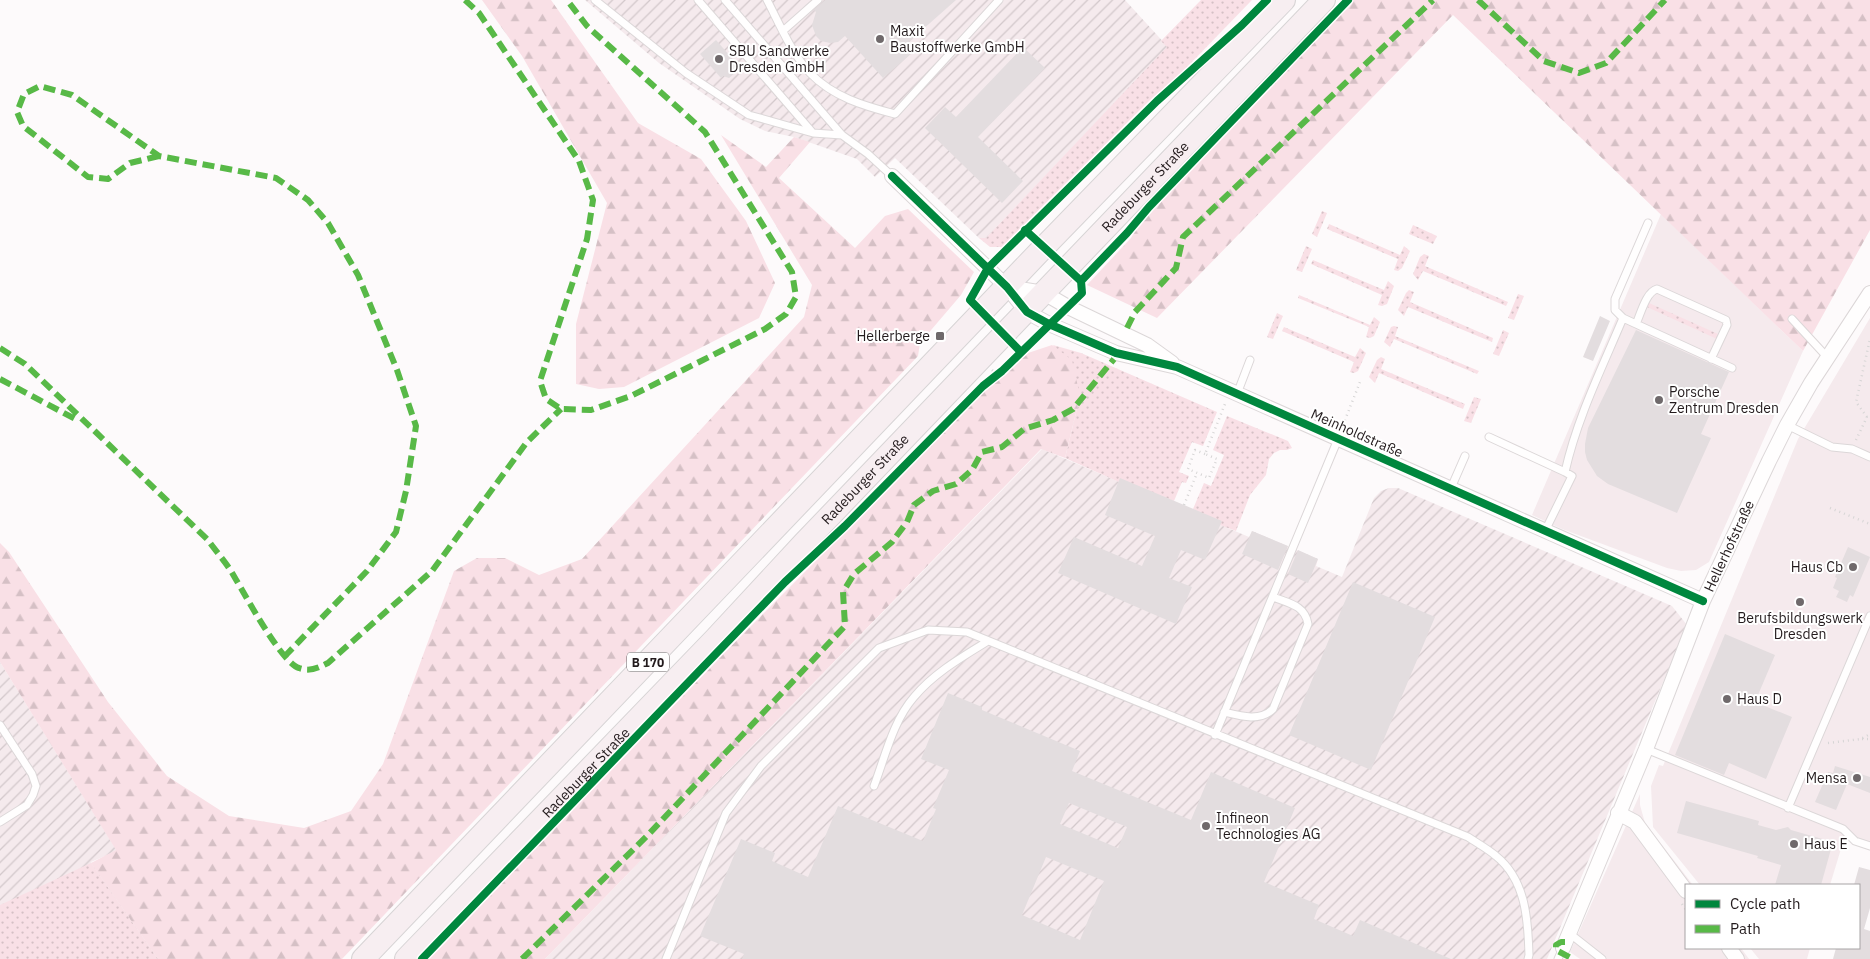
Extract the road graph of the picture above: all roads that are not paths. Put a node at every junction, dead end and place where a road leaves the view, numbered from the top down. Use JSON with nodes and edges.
{"nodes":[{"id":1,"x":595,"y":0,"type":"edge"},
{"id":2,"x":698,"y":0,"type":"edge"},
{"id":3,"x":726,"y":0,"type":"edge"},
{"id":4,"x":767,"y":0,"type":"edge"},
{"id":5,"x":818,"y":0,"type":"edge"},
{"id":6,"x":999,"y":0,"type":"edge"},
{"id":7,"x":1284,"y":0,"type":"edge"},
{"id":8,"x":1324,"y":0,"type":"edge"},
{"id":9,"x":784,"y":30,"type":"junction"},
{"id":10,"x":813,"y":134,"type":"junction"},
{"id":11,"x":842,"y":135,"type":"junction"},
{"id":12,"x":892,"y":176,"type":"joint"},
{"id":13,"x":1648,"y":223,"type":"dead end"},
{"id":14,"x":1007,"y":287,"type":"junction"},
{"id":15,"x":1044,"y":293,"type":"junction"},
{"id":16,"x":1870,"y":294,"type":"edge"},
{"id":17,"x":1027,"y":312,"type":"junction"},
{"id":18,"x":1623,"y":318,"type":"junction"},
{"id":19,"x":1792,"y":319,"type":"dead end"},
{"id":20,"x":1636,"y":324,"type":"junction"},
{"id":21,"x":1712,"y":358,"type":"junction"},
{"id":22,"x":1828,"y":358,"type":"junction"},
{"id":23,"x":1250,"y":360,"type":"dead end"},
{"id":24,"x":1176,"y":367,"type":"junction"},
{"id":25,"x":1732,"y":368,"type":"dead end"},
{"id":26,"x":1234,"y":392,"type":"junction"},
{"id":27,"x":1787,"y":425,"type":"junction"},
{"id":28,"x":1489,"y":437,"type":"dead end"},
{"id":29,"x":1338,"y":439,"type":"junction"},
{"id":30,"x":1465,"y":456,"type":"dead end"},
{"id":31,"x":1870,"y":457,"type":"edge"},
{"id":32,"x":1565,"y":472,"type":"junction"},
{"id":33,"x":1451,"y":488,"type":"junction"},
{"id":34,"x":1545,"y":531,"type":"junction"},
{"id":35,"x":1273,"y":597,"type":"junction"},
{"id":36,"x":1703,"y":602,"type":"junction"},
{"id":37,"x":1870,"y":616,"type":"edge"},
{"id":38,"x":988,"y":640,"type":"junction"},
{"id":39,"x":1224,"y":712,"type":"junction"},
{"id":40,"x":0,"y":725,"type":"edge"},
{"id":41,"x":1215,"y":734,"type":"junction"},
{"id":42,"x":1646,"y":749,"type":"junction"},
{"id":43,"x":874,"y":786,"type":"dead end"},
{"id":44,"x":1788,"y":808,"type":"junction"},
{"id":45,"x":1618,"y":813,"type":"junction"},
{"id":46,"x":0,"y":822,"type":"edge"},
{"id":47,"x":1870,"y":846,"type":"edge"},
{"id":48,"x":1685,"y":890,"type":"edge"},
{"id":49,"x":1569,"y":933,"type":"junction"},
{"id":50,"x":1729,"y":949,"type":"edge"},
{"id":51,"x":1560,"y":953,"type":"edge"},
{"id":52,"x":669,"y":958,"type":"edge"},
{"id":53,"x":363,"y":959,"type":"edge"},
{"id":54,"x":406,"y":959,"type":"edge"},
{"id":55,"x":1528,"y":959,"type":"edge"},
{"id":56,"x":1602,"y":959,"type":"edge"},
{"id":57,"x":1737,"y":959,"type":"edge"}],
"edges":[{"from":1,"to":10,"type":"lane"},
{"from":2,"to":10,"type":"lane"},
{"from":3,"to":11,"type":"lane"},
{"from":4,"to":9,"type":"lane"},
{"from":5,"to":9,"type":"lane"},
{"from":6,"to":9,"type":"lane"},
{"from":7,"to":14,"type":"main road","number":"B 170"},
{"from":8,"to":15,"type":"main road","name":"Radeburger Straße","number":"B 170"},
{"from":10,"to":11,"type":"lane"},
{"from":11,"to":12,"type":"lane"},
{"from":12,"to":14,"type":"street"},
{"from":13,"to":18,"type":"lane"},
{"from":14,"to":15,"type":"street","name":"Meinholdstraße"},
{"from":14,"to":17,"type":"street","name":"Meinholdstraße"},
{"from":14,"to":53,"type":"main road","number":"B 170"},
{"from":15,"to":17,"type":"main road","name":"Radeburger Straße","number":"B 170"},
{"from":15,"to":24,"type":"street","name":"Meinholdstraße"},
{"from":16,"to":22,"type":"street","name":"Hellerhofstraße"},
{"from":17,"to":24,"type":"street","name":"Meinholdstraße"},
{"from":17,"to":54,"type":"main road","name":"Radeburger Straße","number":"B 170"},
{"from":18,"to":20,"type":"lane"},
{"from":18,"to":32,"type":"lane"},
{"from":19,"to":22,"type":"lane"},
{"from":20,"to":21,"type":"lane"},
{"from":20,"to":21,"type":"lane"},
{"from":21,"to":25,"type":"lane"},
{"from":22,"to":27,"type":"street","name":"Hellerhofstraße"},
{"from":23,"to":26,"type":"lane"},
{"from":24,"to":26,"type":"street","name":"Meinholdstraße"},
{"from":26,"to":29,"type":"street","name":"Meinholdstraße"},
{"from":27,"to":31,"type":"lane"},
{"from":27,"to":36,"type":"street","name":"Hellerhofstraße"},
{"from":28,"to":32,"type":"lane"},
{"from":29,"to":33,"type":"street","name":"Meinholdstraße"},
{"from":29,"to":35,"type":"lane"},
{"from":30,"to":33,"type":"lane"},
{"from":32,"to":34,"type":"lane"},
{"from":33,"to":34,"type":"street","name":"Meinholdstraße"},
{"from":34,"to":36,"type":"street","name":"Meinholdstraße"},
{"from":35,"to":39,"type":"lane"},
{"from":35,"to":39,"type":"lane"},
{"from":36,"to":42,"type":"street","name":"Hellerhofstraße"},
{"from":37,"to":44,"type":"lane"},
{"from":38,"to":41,"type":"lane"},
{"from":38,"to":43,"type":"lane"},
{"from":38,"to":52,"type":"lane"},
{"from":39,"to":41,"type":"lane"},
{"from":40,"to":46,"type":"lane"},
{"from":41,"to":55,"type":"lane"},
{"from":42,"to":44,"type":"lane"},
{"from":42,"to":45,"type":"street","name":"Hellerhofstraße"},
{"from":44,"to":47,"type":"lane"},
{"from":45,"to":48,"type":"street"},
{"from":45,"to":49,"type":"street","name":"Hellerhofstraße"},
{"from":49,"to":51,"type":"street","name":"Hellerhofstraße"},
{"from":49,"to":56,"type":"lane"},
{"from":50,"to":57,"type":"street"}]}
